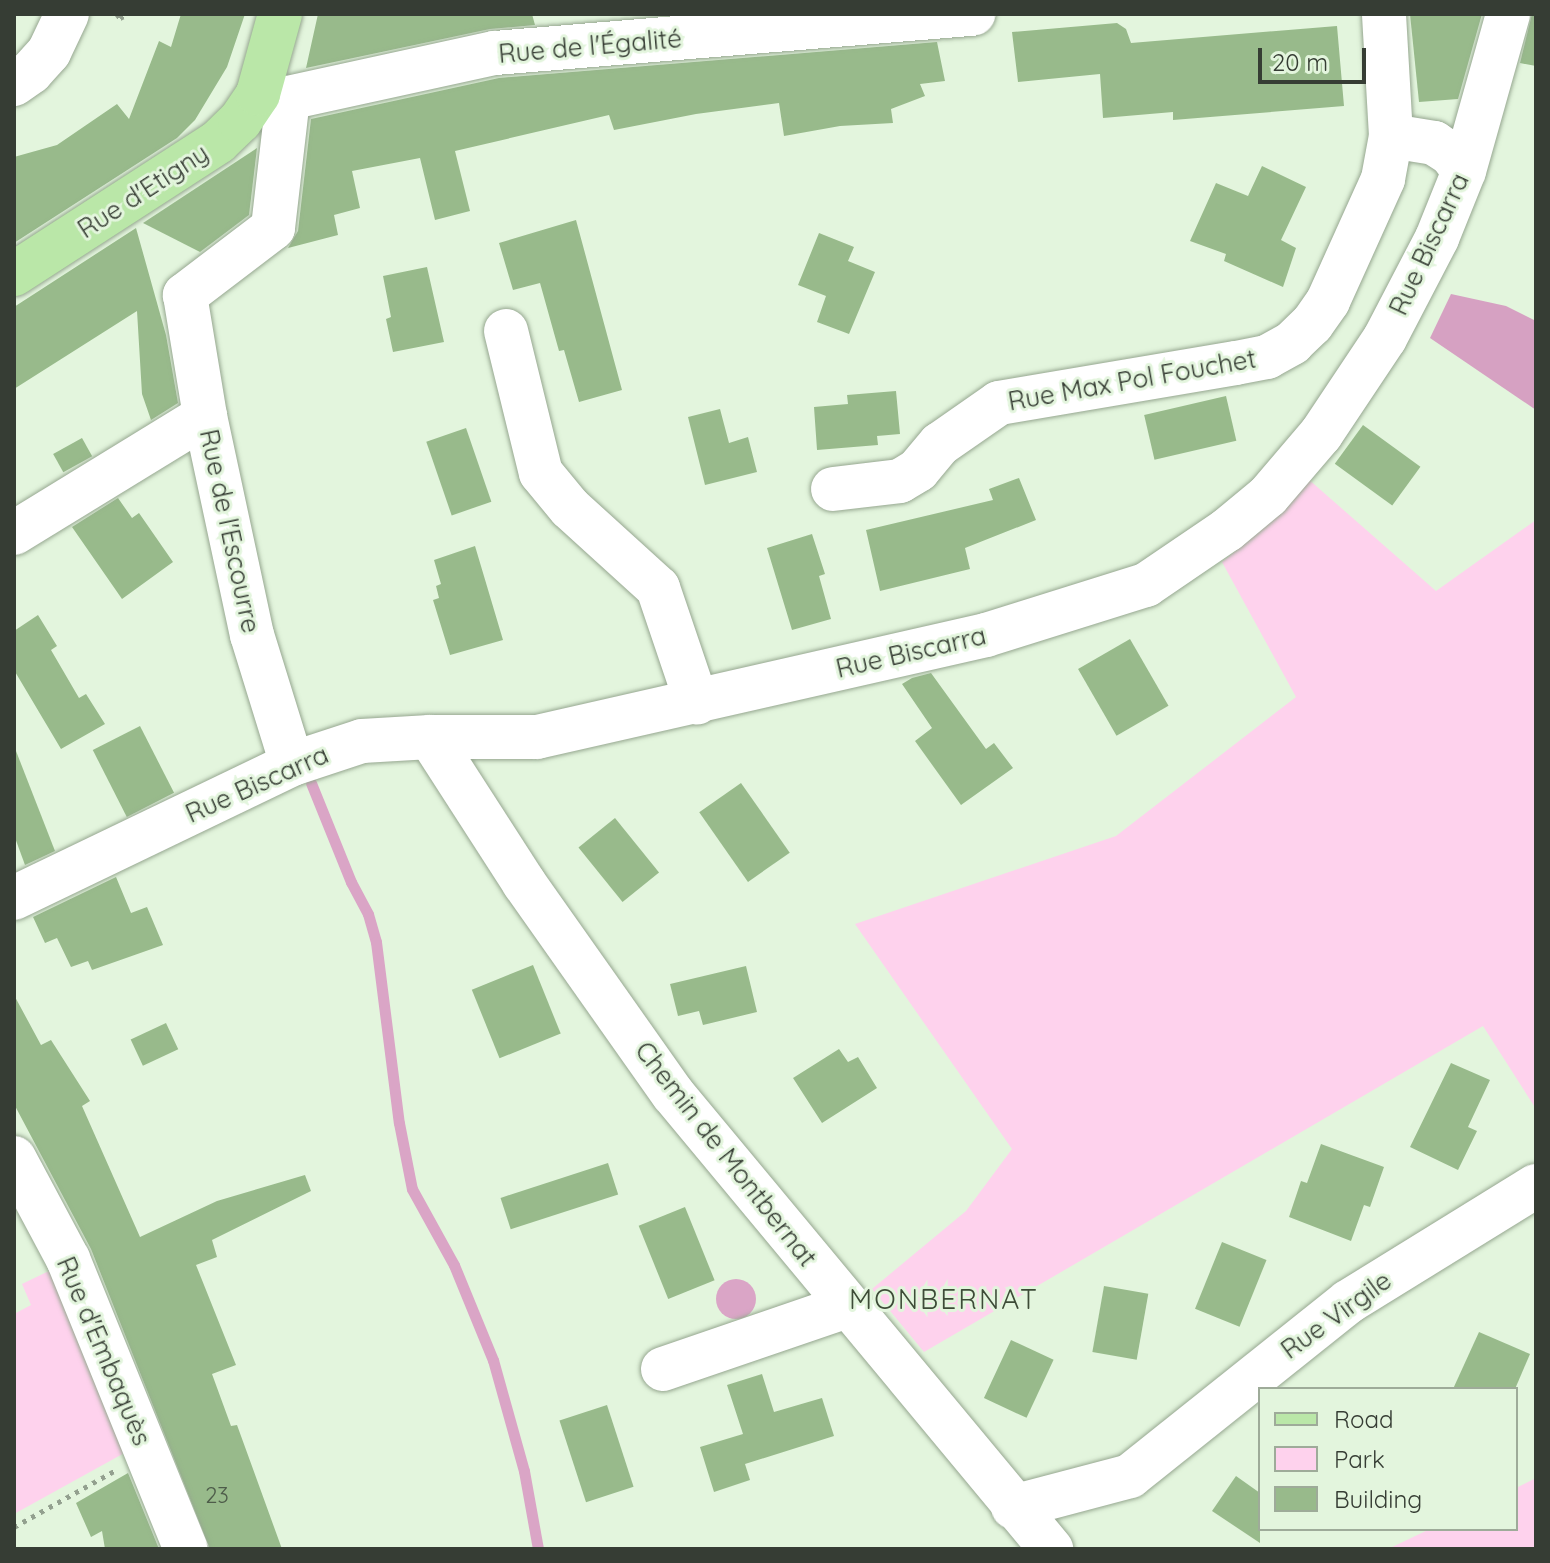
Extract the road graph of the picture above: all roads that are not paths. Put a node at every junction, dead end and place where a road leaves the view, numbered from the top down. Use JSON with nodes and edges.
{"nodes":[{"id":1,"x":67,"y":14,"type":"edge"},
{"id":2,"x":280,"y":14,"type":"edge"},
{"id":3,"x":973,"y":14,"type":"edge"},
{"id":4,"x":1384,"y":14,"type":"edge"},
{"id":5,"x":1508,"y":14,"type":"edge"},
{"id":6,"x":14,"y":84,"type":"edge"},
{"id":7,"x":273,"y":96,"type":"junction"},
{"id":8,"x":1391,"y":136,"type":"junction"},
{"id":9,"x":1464,"y":171,"type":"junction"},
{"id":10,"x":14,"y":274,"type":"edge"},
{"id":11,"x":506,"y":331,"type":"dead end"},
{"id":12,"x":205,"y":416,"type":"junction"},
{"id":13,"x":833,"y":489,"type":"dead end"},
{"id":14,"x":14,"y":533,"type":"edge"},
{"id":15,"x":697,"y":703,"type":"junction"},
{"id":16,"x":430,"y":737,"type":"junction"},
{"id":17,"x":292,"y":764,"type":"junction"},
{"id":18,"x":14,"y":898,"type":"edge"},
{"id":19,"x":14,"y":1158,"type":"edge"},
{"id":20,"x":1536,"y":1186,"type":"edge"},
{"id":21,"x":847,"y":1306,"type":"junction"},
{"id":22,"x":663,"y":1369,"type":"dead end"},
{"id":23,"x":1013,"y":1507,"type":"junction"},
{"id":24,"x":1039,"y":1546,"type":"edge"},
{"id":25,"x":186,"y":1549,"type":"edge"}],
"edges":[{"from":1,"to":6,"type":"street"},
{"from":2,"to":7,"type":"main road"},
{"from":3,"to":7,"type":"street","name":"Rue de l'Égalité"},
{"from":4,"to":8,"type":"street","name":"Rue Max Pol Fouchet"},
{"from":5,"to":9,"type":"street","name":"Rue Biscarra"},
{"from":7,"to":10,"type":"main road","name":"Rue d'Etigny"},
{"from":7,"to":12,"type":"street","name":"Rue de l'Escourre"},
{"from":8,"to":9,"type":"street"},
{"from":8,"to":13,"type":"street","name":"Rue Max Pol Fouchet"},
{"from":9,"to":15,"type":"street","name":"Rue Biscarra"},
{"from":11,"to":15,"type":"street"},
{"from":12,"to":14,"type":"street"},
{"from":12,"to":17,"type":"street","name":"Rue de l'Escourre"},
{"from":15,"to":16,"type":"street","name":"Rue Biscarra"},
{"from":16,"to":17,"type":"street","name":"Rue Biscarra"},
{"from":16,"to":21,"type":"street","name":"Chemin de Montbernat"},
{"from":17,"to":18,"type":"street","name":"Rue Biscarra"},
{"from":19,"to":25,"type":"street","name":"Rue d'Embaquès"},
{"from":20,"to":23,"type":"street","name":"Rue Virgile"},
{"from":21,"to":22,"type":"street"},
{"from":21,"to":23,"type":"street","name":"Chemin de Montbernat"},
{"from":23,"to":24,"type":"street","name":"Chemin de Montbernat"}]}
